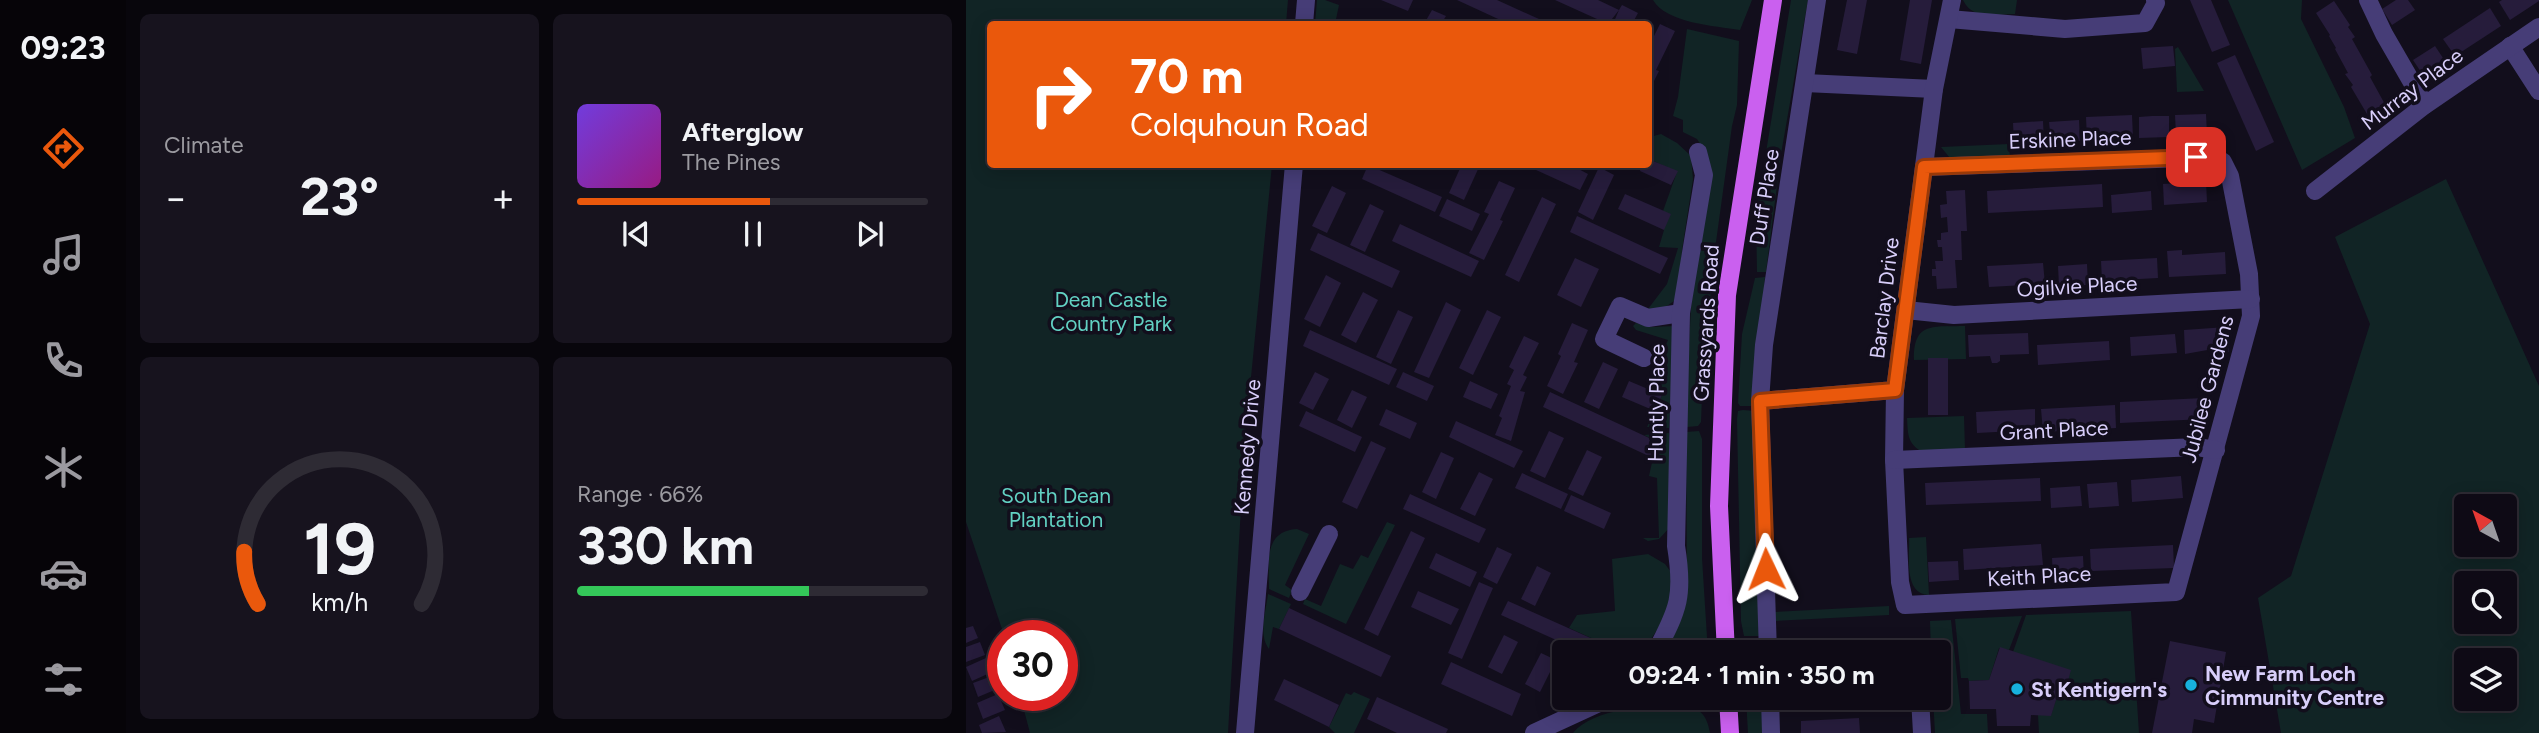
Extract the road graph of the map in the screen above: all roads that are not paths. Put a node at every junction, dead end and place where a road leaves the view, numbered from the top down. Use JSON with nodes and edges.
{"nodes":[{"id":1,"x":1306,"y":0,"type":"edge"},
{"id":2,"x":1773,"y":0,"type":"edge"},
{"id":3,"x":1817,"y":0,"type":"edge"},
{"id":4,"x":1952,"y":0,"type":"edge"},
{"id":5,"x":2368,"y":0,"type":"edge"},
{"id":6,"x":2155,"y":2,"type":"edge"},
{"id":7,"x":1949,"y":19,"type":"junction"},
{"id":8,"x":1304,"y":21,"type":"edge"},
{"id":9,"x":2539,"y":27,"type":"edge"},
{"id":10,"x":2510,"y":46,"type":"junction"},
{"id":11,"x":1805,"y":83,"type":"junction"},
{"id":12,"x":1934,"y":89,"type":"junction"},
{"id":13,"x":2539,"y":91,"type":"edge"},
{"id":14,"x":2425,"y":106,"type":"junction"},
{"id":15,"x":1698,"y":152,"type":"dead end"},
{"id":16,"x":2218,"y":158,"type":"joint"},
{"id":17,"x":1924,"y":167,"type":"junction"},
{"id":18,"x":1294,"y":168,"type":"edge"},
{"id":19,"x":2315,"y":191,"type":"dead end"},
{"id":20,"x":2251,"y":299,"type":"junction"},
{"id":21,"x":1906,"y":310,"type":"junction"},
{"id":22,"x":1681,"y":313,"type":"junction"},
{"id":23,"x":1644,"y":358,"type":"dead end"},
{"id":24,"x":1895,"y":390,"type":"junction"},
{"id":25,"x":1760,"y":401,"type":"junction"},
{"id":26,"x":2216,"y":450,"type":"junction"},
{"id":27,"x":1894,"y":460,"type":"junction"},
{"id":28,"x":1329,"y":534,"type":"dead end"},
{"id":29,"x":1300,"y":592,"type":"dead end"},
{"id":30,"x":2176,"y":592,"type":"joint"},
{"id":31,"x":1905,"y":605,"type":"joint"},
{"id":32,"x":1662,"y":640,"type":"edge"},
{"id":33,"x":1725,"y":640,"type":"edge"},
{"id":34,"x":1768,"y":640,"type":"edge"},
{"id":35,"x":1584,"y":710,"type":"edge"},
{"id":36,"x":1729,"y":710,"type":"edge"},
{"id":37,"x":1770,"y":710,"type":"edge"},
{"id":38,"x":1921,"y":710,"type":"edge"},
{"id":39,"x":1541,"y":731,"type":"edge"},
{"id":40,"x":1245,"y":733,"type":"edge"},
{"id":41,"x":1730,"y":733,"type":"edge"},
{"id":42,"x":1771,"y":733,"type":"edge"},
{"id":43,"x":1922,"y":733,"type":"edge"}],
"edges":[{"from":1,"to":8,"type":"street"},
{"from":2,"to":33,"type":"main road","name":"Grassyards Road"},
{"from":3,"to":11,"type":"street","name":"Duff Place"},
{"from":4,"to":7,"type":"street","name":"Barclay Drive"},
{"from":5,"to":14,"type":"street"},
{"from":6,"to":7,"type":"street"},
{"from":7,"to":12,"type":"street","name":"Barclay Drive"},
{"from":9,"to":10,"type":"street","name":"Murray Place"},
{"from":10,"to":13,"type":"street"},
{"from":10,"to":14,"type":"street","name":"Murray Place"},
{"from":11,"to":12,"type":"street"},
{"from":11,"to":25,"type":"street","name":"Duff Place"},
{"from":12,"to":17,"type":"street","name":"Barclay Drive"},
{"from":14,"to":19,"type":"street","name":"Murray Place"},
{"from":15,"to":22,"type":"street","name":"Huntly Place"},
{"from":16,"to":17,"type":"street","name":"Erskine Place"},
{"from":16,"to":20,"type":"street","name":"Jubilee Gardens"},
{"from":17,"to":21,"type":"street","name":"Barclay Drive"},
{"from":18,"to":40,"type":"street","name":"Kennedy Drive"},
{"from":20,"to":21,"type":"street","name":"Ogilvie Place"},
{"from":20,"to":26,"type":"street","name":"Jubilee Gardens"},
{"from":21,"to":24,"type":"street","name":"Barclay Drive"},
{"from":22,"to":23,"type":"street"},
{"from":22,"to":32,"type":"street","name":"Huntly Place"},
{"from":24,"to":25,"type":"street"},
{"from":24,"to":27,"type":"street","name":"Barclay Drive"},
{"from":25,"to":34,"type":"street","name":"Duff Place"},
{"from":26,"to":27,"type":"street","name":"Grant Place"},
{"from":26,"to":30,"type":"street","name":"Jubilee Gardens"},
{"from":27,"to":31,"type":"street","name":"Barclay Drive"},
{"from":28,"to":29,"type":"street"},
{"from":30,"to":31,"type":"street","name":"Keith Place"},
{"from":35,"to":39,"type":"street"},
{"from":36,"to":41,"type":"main road"},
{"from":37,"to":42,"type":"street"},
{"from":38,"to":43,"type":"street"}]}
